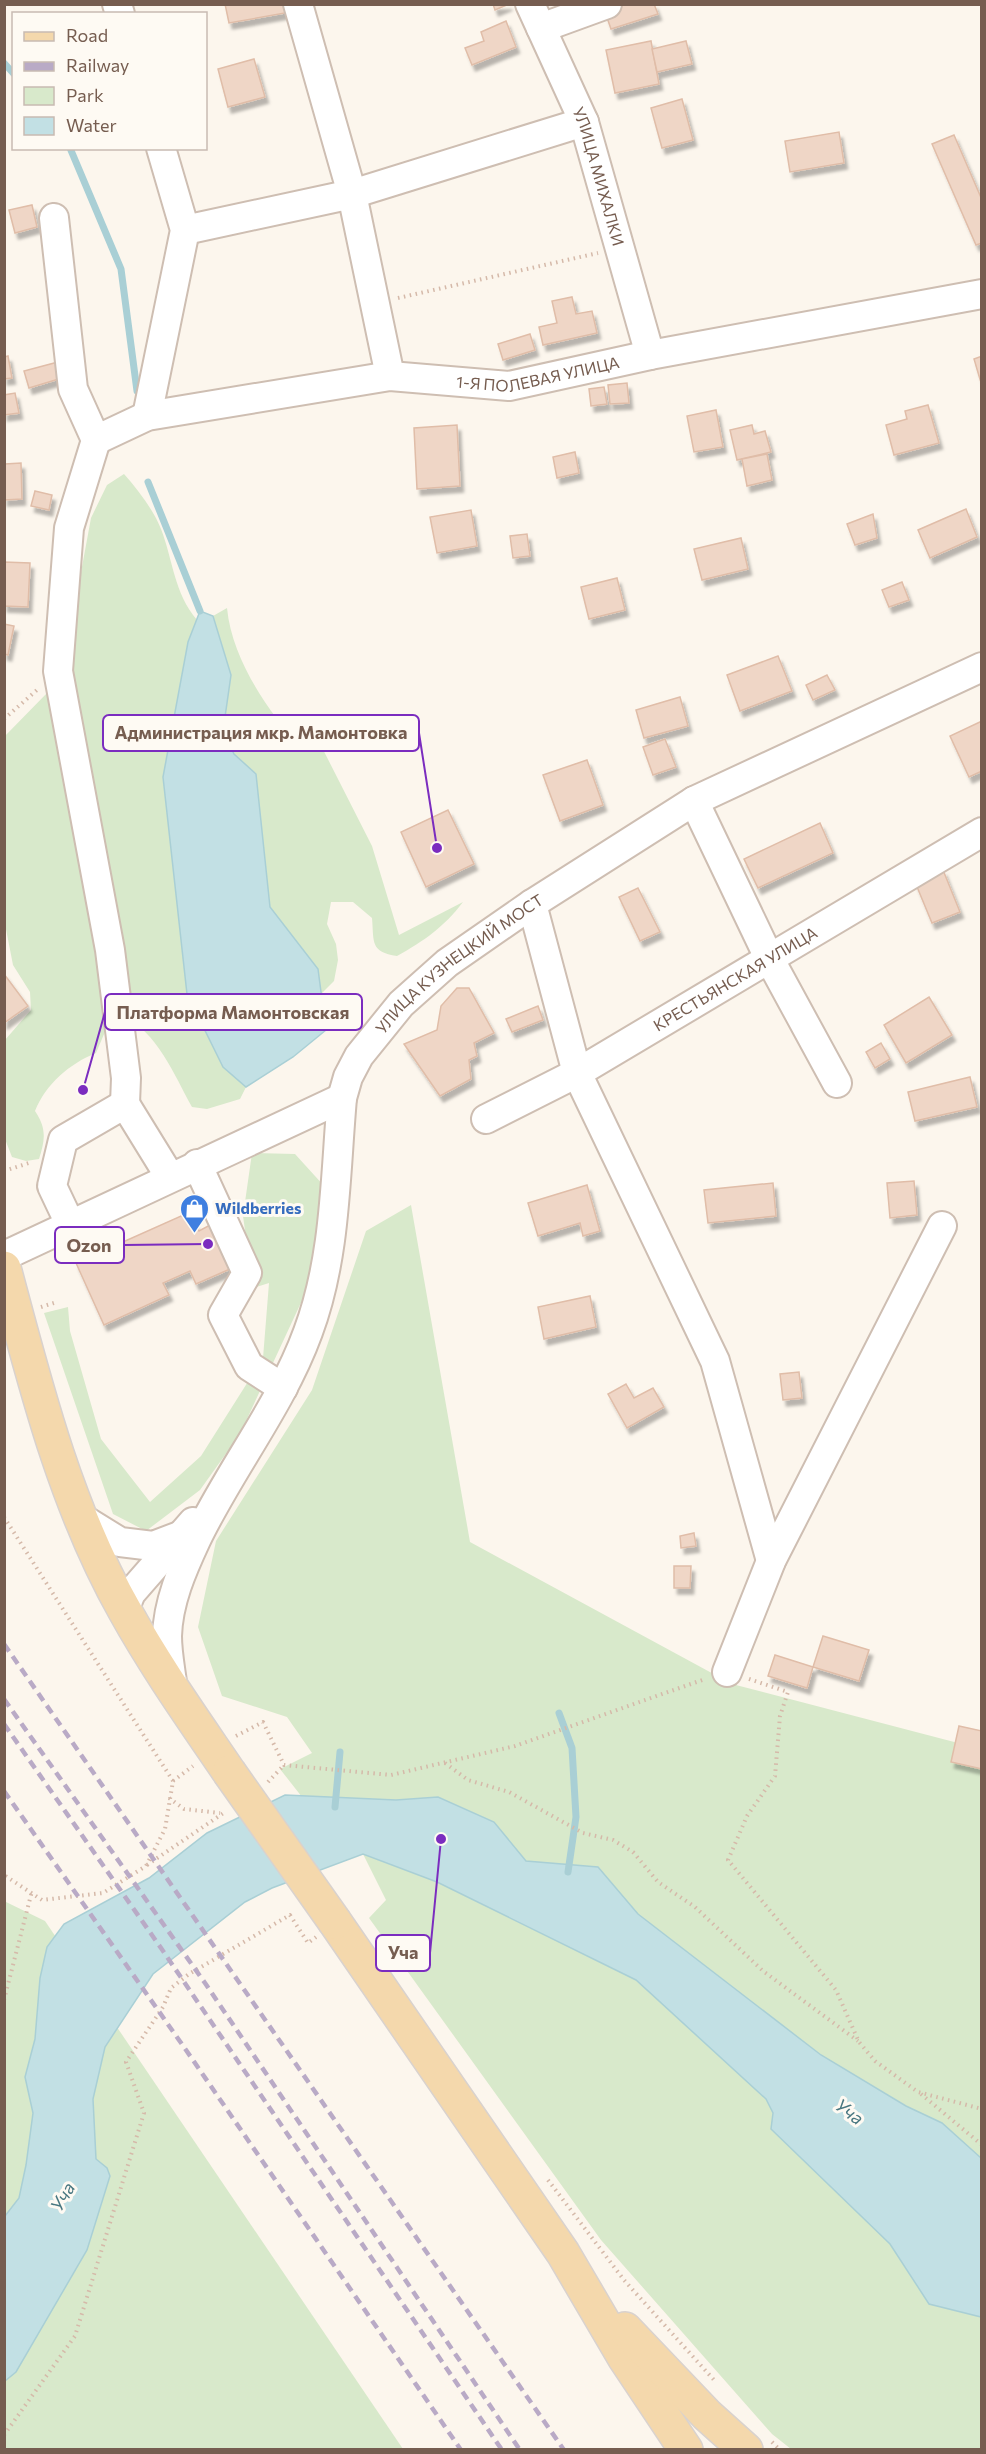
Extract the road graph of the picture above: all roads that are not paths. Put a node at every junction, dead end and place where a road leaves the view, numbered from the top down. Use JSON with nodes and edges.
{"nodes":[{"id":1,"x":298,"y":4,"type":"edge"},
{"id":2,"x":607,"y":4,"type":"edge"},
{"id":3,"x":536,"y":16,"type":"edge"},
{"id":4,"x":584,"y":122,"type":"junction"},
{"id":5,"x":162,"y":150,"type":"edge"},
{"id":6,"x":352,"y":194,"type":"junction"},
{"id":7,"x":54,"y":218,"type":"dead end"},
{"id":8,"x":185,"y":230,"type":"junction"},
{"id":9,"x":981,"y":294,"type":"edge"},
{"id":10,"x":650,"y":355,"type":"junction"},
{"id":11,"x":390,"y":376,"type":"junction"},
{"id":12,"x":147,"y":416,"type":"junction"},
{"id":13,"x":96,"y":440,"type":"junction"},
{"id":14,"x":981,"y":667,"type":"edge"},
{"id":15,"x":694,"y":801,"type":"junction"},
{"id":16,"x":981,"y":832,"type":"edge"},
{"id":17,"x":532,"y":904,"type":"junction"},
{"id":18,"x":770,"y":960,"type":"junction"},
{"id":19,"x":577,"y":1073,"type":"junction"},
{"id":20,"x":837,"y":1083,"type":"dead end"},
{"id":21,"x":342,"y":1098,"type":"junction"},
{"id":22,"x":125,"y":1104,"type":"junction"},
{"id":23,"x":486,"y":1119,"type":"dead end"},
{"id":24,"x":196,"y":1164,"type":"junction"},
{"id":25,"x":170,"y":1177,"type":"junction"},
{"id":26,"x":70,"y":1224,"type":"junction"},
{"id":27,"x":942,"y":1226,"type":"dead end"},
{"id":28,"x":4,"y":1256,"type":"edge"},
{"id":29,"x":4,"y":1268,"type":"edge"},
{"id":30,"x":283,"y":1388,"type":"junction"},
{"id":31,"x":219,"y":1493,"type":"junction"},
{"id":32,"x":81,"y":1518,"type":"junction"},
{"id":33,"x":182,"y":1535,"type":"junction"},
{"id":34,"x":771,"y":1561,"type":"junction"},
{"id":35,"x":181,"y":1572,"type":"junction"},
{"id":36,"x":124,"y":1610,"type":"junction"},
{"id":37,"x":727,"y":1672,"type":"road end"},
{"id":38,"x":173,"y":1690,"type":"junction"},
{"id":39,"x":563,"y":2253,"type":"junction"},
{"id":40,"x":756,"y":2443,"type":"edge"},
{"id":41,"x":686,"y":2450,"type":"edge"}],
"edges":[{"from":1,"to":6,"type":"street"},
{"from":2,"to":3,"type":"street"},
{"from":3,"to":4,"type":"street","name":"УЛИЦА МИХАЛКИ"},
{"from":4,"to":6,"type":"street"},
{"from":4,"to":10,"type":"street","name":"УЛИЦА МИХАЛКИ"},
{"from":5,"to":8,"type":"street"},
{"from":6,"to":8,"type":"street"},
{"from":6,"to":11,"type":"street"},
{"from":7,"to":13,"type":"street"},
{"from":8,"to":12,"type":"street"},
{"from":9,"to":10,"type":"street","name":"1-Я ПОЛЕВАЯ УЛИЦА"},
{"from":10,"to":11,"type":"street","name":"1-Я ПОЛЕВАЯ УЛИЦА"},
{"from":11,"to":12,"type":"street","name":"1-Я ПОЛЕВАЯ УЛИЦА"},
{"from":12,"to":13,"type":"street","name":"1-Я ПОЛЕВАЯ УЛИЦА"},
{"from":13,"to":22,"type":"street"},
{"from":14,"to":15,"type":"street","name":"УЛИЦА КУЗНЕЦКИЙ МОСТ"},
{"from":15,"to":17,"type":"street","name":"УЛИЦА КУЗНЕЦКИЙ МОСТ"},
{"from":15,"to":18,"type":"street"},
{"from":16,"to":18,"type":"street","name":"КРЕСТЬЯНСКАЯ УЛИЦА"},
{"from":17,"to":19,"type":"street"},
{"from":17,"to":21,"type":"street","name":"УЛИЦА КУЗНЕЦКИЙ МОСТ"},
{"from":18,"to":19,"type":"street","name":"КРЕСТЬЯНСКАЯ УЛИЦА"},
{"from":18,"to":20,"type":"street"},
{"from":19,"to":23,"type":"street","name":"КРЕСТЬЯНСКАЯ УЛИЦА"},
{"from":19,"to":34,"type":"street"},
{"from":21,"to":24,"type":"street"},
{"from":21,"to":30,"type":"street","name":"УЛИЦА КУЗНЕЦКИЙ МОСТ"},
{"from":22,"to":25,"type":"street"},
{"from":22,"to":26,"type":"street"},
{"from":24,"to":25,"type":"street"},
{"from":24,"to":30,"type":"street"},
{"from":25,"to":26,"type":"street"},
{"from":26,"to":28,"type":"street"},
{"from":27,"to":34,"type":"street"},
{"from":29,"to":32,"type":"main road"},
{"from":30,"to":31,"type":"street","name":"УЛИЦА КУЗНЕЦКИЙ МОСТ"},
{"from":31,"to":33,"type":"street"},
{"from":31,"to":35,"type":"street"},
{"from":32,"to":33,"type":"street"},
{"from":32,"to":36,"type":"main road"},
{"from":33,"to":36,"type":"street"},
{"from":34,"to":37,"type":"street"},
{"from":35,"to":36,"type":"street"},
{"from":35,"to":38,"type":"street"},
{"from":36,"to":38,"type":"main road"},
{"from":38,"to":39,"type":"main road","bridge":true},
{"from":39,"to":40,"type":"main road"},
{"from":39,"to":41,"type":"main road"}]}
